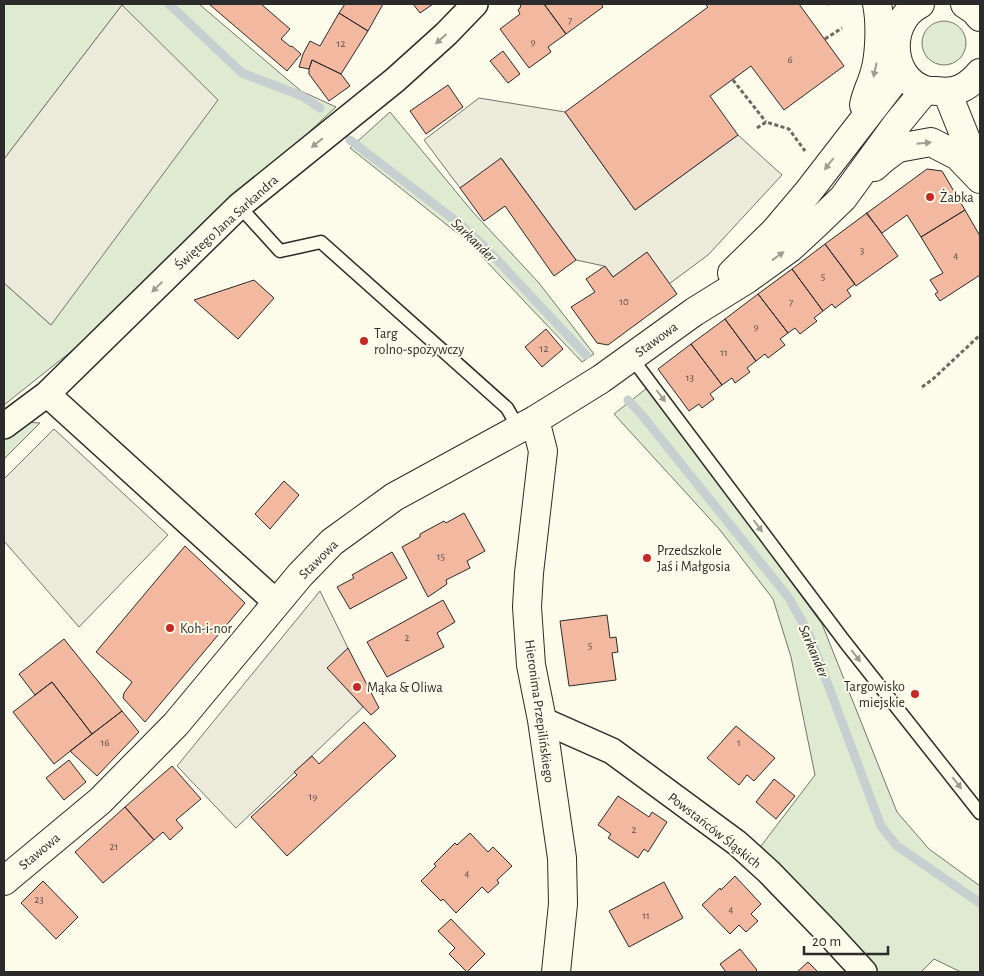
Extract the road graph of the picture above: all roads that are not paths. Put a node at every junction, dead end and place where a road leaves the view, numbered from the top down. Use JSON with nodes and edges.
{"nodes":[{"id":1,"x":475,"y":4,"type":"edge"},
{"id":2,"x":877,"y":4,"type":"edge"},
{"id":3,"x":965,"y":4,"type":"edge"},
{"id":4,"x":906,"y":10,"type":"edge"},
{"id":5,"x":980,"y":18,"type":"edge"},
{"id":6,"x":898,"y":62,"type":"junction"},
{"id":7,"x":978,"y":87,"type":"edge"},
{"id":8,"x":936,"y":91,"type":"junction"},
{"id":9,"x":860,"y":126,"type":"junction"},
{"id":10,"x":980,"y":177,"type":"edge"},
{"id":11,"x":843,"y":198,"type":"junction"},
{"id":12,"x":239,"y":206,"type":"junction"},
{"id":13,"x":694,"y":312,"type":"junction"},
{"id":14,"x":631,"y":357,"type":"junction"},
{"id":15,"x":47,"y":394,"type":"junction"},
{"id":16,"x":527,"y":424,"type":"junction"},
{"id":17,"x":4,"y":426,"type":"edge"},
{"id":18,"x":277,"y":603,"type":"junction"},
{"id":19,"x":542,"y":720,"type":"junction"},
{"id":20,"x":980,"y":813,"type":"edge"},
{"id":21,"x":4,"y":880,"type":"edge"},
{"id":22,"x":556,"y":972,"type":"edge"},
{"id":23,"x":864,"y":972,"type":"edge"}],
"edges":[{"from":1,"to":12,"type":"street","name":"Świętego Jana Sarkandra","one_way":true},
{"from":2,"to":9,"type":"street","one_way":true},
{"from":3,"to":5,"type":"street"},
{"from":4,"to":6,"type":"street"},
{"from":6,"to":8,"type":"street"},
{"from":6,"to":9,"type":"street","name":"Stawowa"},
{"from":7,"to":8,"type":"street"},
{"from":8,"to":10,"type":"street"},
{"from":8,"to":11,"type":"street","name":"Stawowa"},
{"from":9,"to":13,"type":"street","name":"Stawowa","one_way":true},
{"from":11,"to":10,"type":"street","one_way":true},
{"from":13,"to":11,"type":"street","name":"Stawowa","one_way":true},
{"from":12,"to":15,"type":"street","name":"Świętego Jana Sarkandra","one_way":true},
{"from":12,"to":16,"type":"lane"},
{"from":13,"to":14,"type":"street","name":"Stawowa"},
{"from":14,"to":16,"type":"street","name":"Stawowa"},
{"from":14,"to":20,"type":"lane","one_way":true},
{"from":15,"to":17,"type":"street","name":"Świętego Jana Sarkandra"},
{"from":15,"to":18,"type":"street"},
{"from":16,"to":18,"type":"street","name":"Stawowa"},
{"from":16,"to":19,"type":"street","name":"Hieronima Przepilińskiego"},
{"from":18,"to":21,"type":"street","name":"Stawowa"},
{"from":19,"to":22,"type":"street","name":"Hieronima Przepilińskiego"},
{"from":19,"to":23,"type":"street","name":"Powstańców Śląskich"}]}
